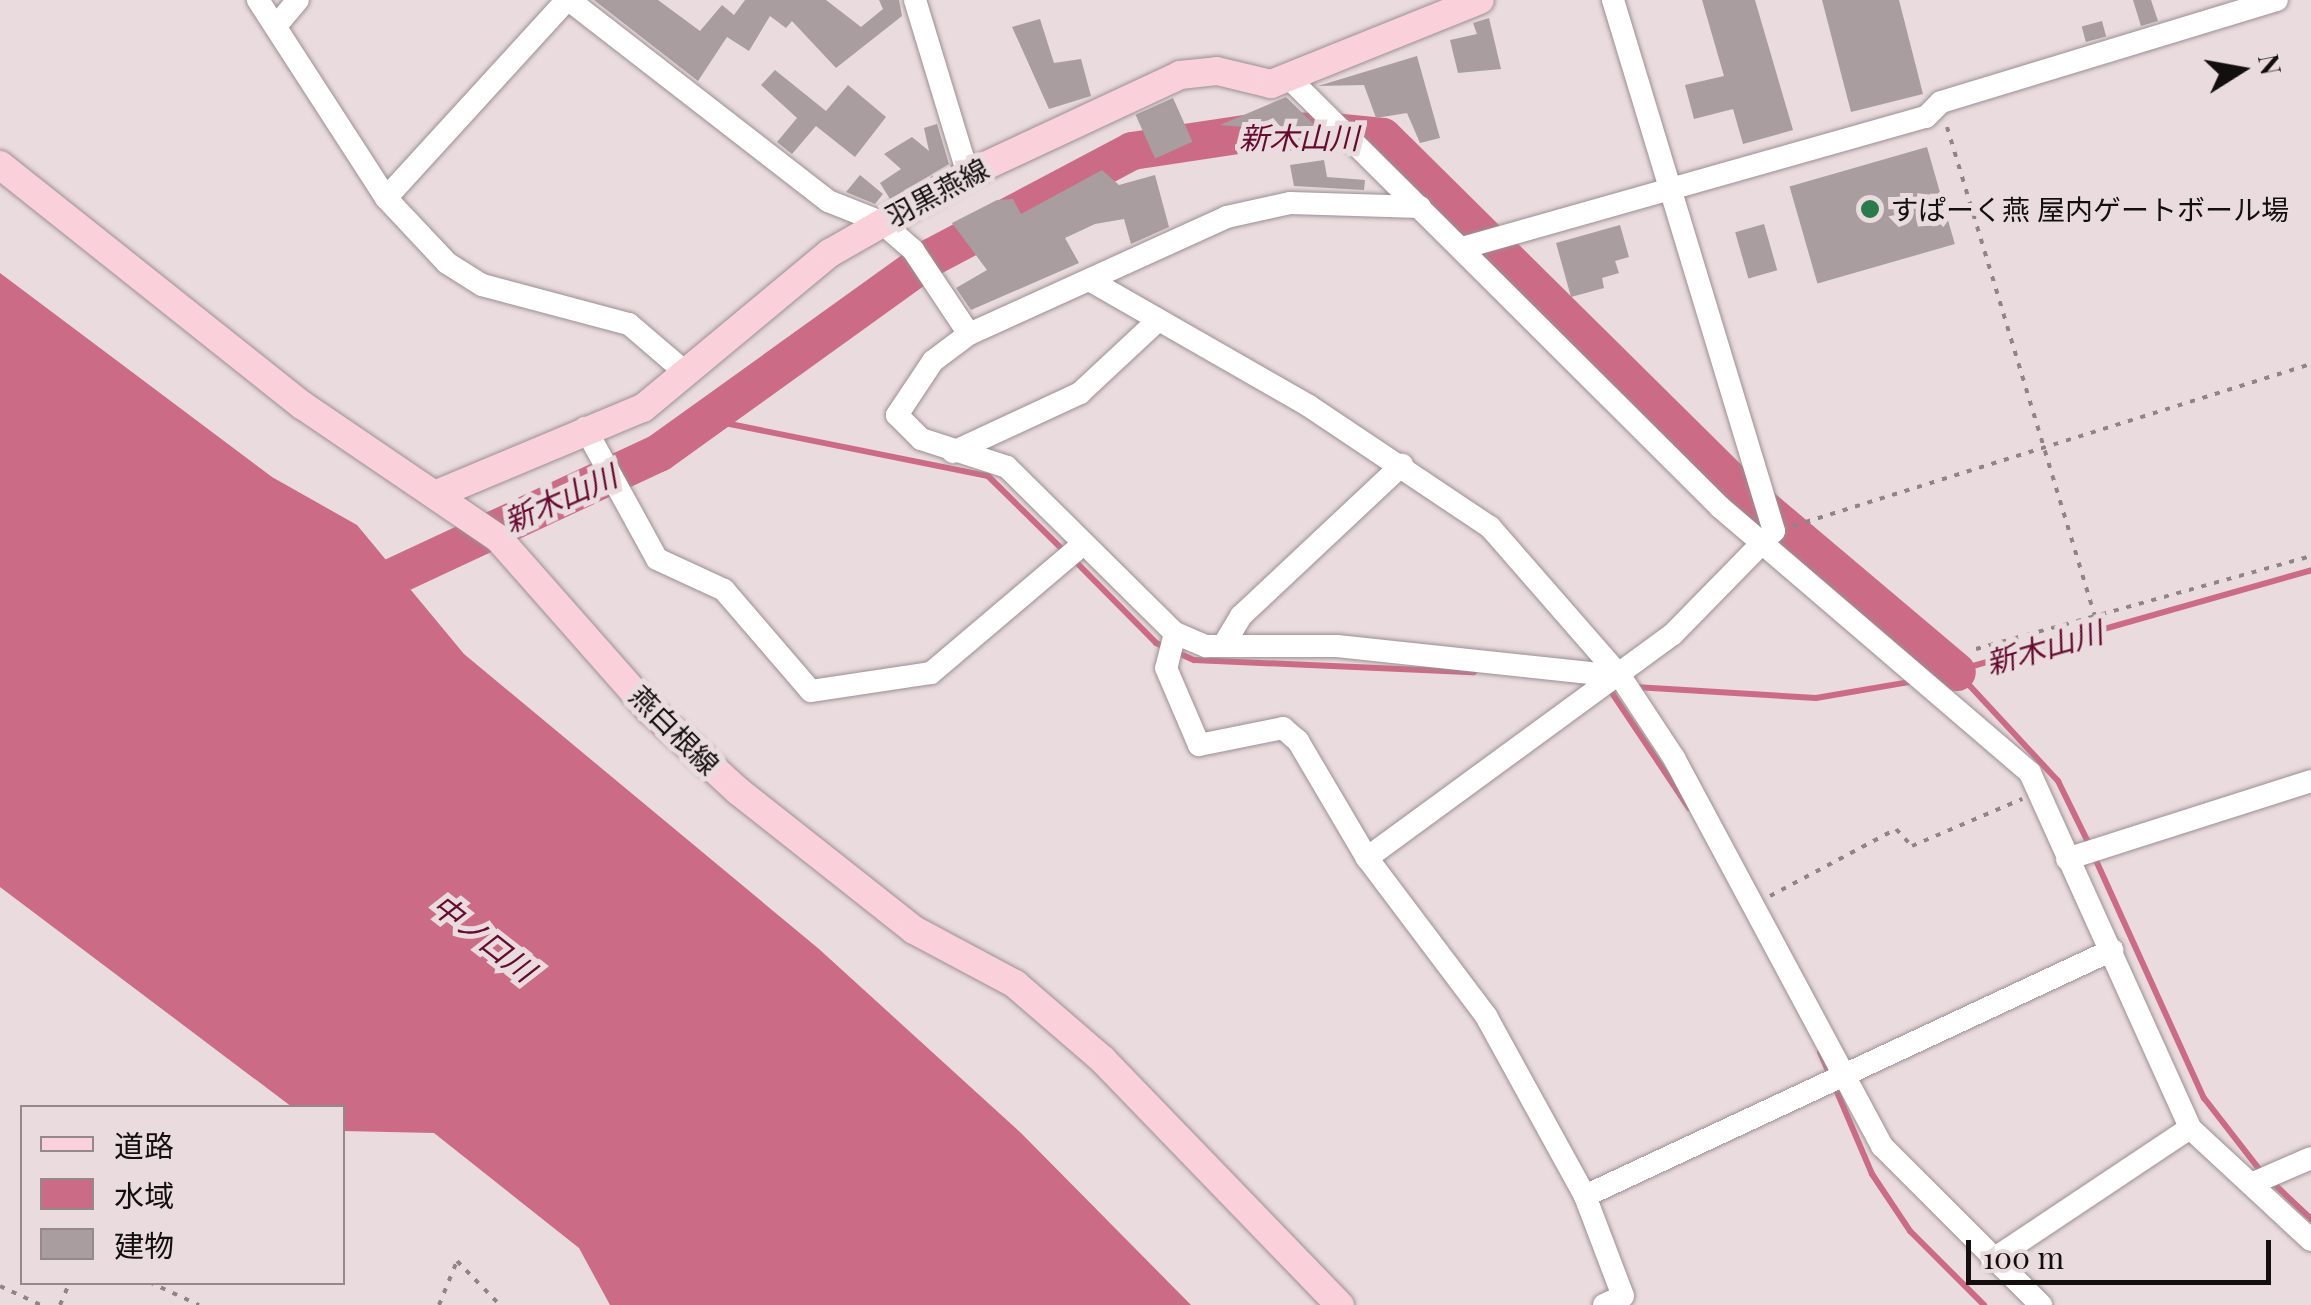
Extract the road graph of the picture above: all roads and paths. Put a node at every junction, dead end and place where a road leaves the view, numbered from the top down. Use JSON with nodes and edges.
{"nodes":[{"id":1,"x":258,"y":0,"type":"edge"},
{"id":2,"x":298,"y":0,"type":"edge"},
{"id":3,"x":568,"y":0,"type":"edge"},
{"id":4,"x":915,"y":0,"type":"edge"},
{"id":5,"x":1480,"y":0,"type":"edge"},
{"id":6,"x":1613,"y":0,"type":"edge"},
{"id":7,"x":2277,"y":0,"type":"edge"},
{"id":8,"x":276,"y":26,"type":"junction"},
{"id":9,"x":1287,"y":76,"type":"junction"},
{"id":10,"x":1931,"y":112,"type":"junction"},
{"id":11,"x":0,"y":164,"type":"edge"},
{"id":12,"x":968,"y":174,"type":"junction"},
{"id":13,"x":1669,"y":192,"type":"junction"},
{"id":14,"x":386,"y":198,"type":"junction"},
{"id":15,"x":1420,"y":207,"type":"junction"},
{"id":16,"x":880,"y":222,"type":"junction"},
{"id":17,"x":1462,"y":248,"type":"junction"},
{"id":18,"x":1091,"y":281,"type":"junction"},
{"id":19,"x":1155,"y":322,"type":"junction"},
{"id":20,"x":969,"y":334,"type":"junction"},
{"id":21,"x":2311,"y":364,"type":"edge"},
{"id":22,"x":685,"y":372,"type":"junction"},
{"id":23,"x":585,"y":428,"type":"junction"},
{"id":24,"x":2045,"y":443,"type":"junction"},
{"id":25,"x":953,"y":452,"type":"junction"},
{"id":26,"x":1402,"y":464,"type":"junction"},
{"id":27,"x":438,"y":494,"type":"junction"},
{"id":28,"x":1769,"y":538,"type":"junction"},
{"id":29,"x":1082,"y":545,"type":"junction"},
{"id":30,"x":2311,"y":556,"type":"edge"},
{"id":31,"x":2096,"y":620,"type":"junction"},
{"id":32,"x":1175,"y":634,"type":"junction"},
{"id":33,"x":1222,"y":646,"type":"junction"},
{"id":34,"x":1976,"y":648,"type":"dead end"},
{"id":35,"x":1620,"y":676,"type":"junction"},
{"id":36,"x":2311,"y":781,"type":"edge"},
{"id":37,"x":2040,"y":791,"type":"junction"},
{"id":38,"x":1367,"y":858,"type":"junction"},
{"id":39,"x":2068,"y":859,"type":"junction"},
{"id":40,"x":1758,"y":902,"type":"junction"},
{"id":41,"x":2112,"y":950,"type":"junction"},
{"id":42,"x":1844,"y":1068,"type":"junction"},
{"id":43,"x":2190,"y":1128,"type":"junction"},
{"id":44,"x":2311,"y":1158,"type":"edge"},
{"id":45,"x":2251,"y":1184,"type":"junction"},
{"id":46,"x":1585,"y":1196,"type":"junction"},
{"id":47,"x":2311,"y":1240,"type":"edge"},
{"id":48,"x":1992,"y":1260,"type":"junction"},
{"id":49,"x":156,"y":1285,"type":"edge"},
{"id":50,"x":0,"y":1286,"type":"edge"},
{"id":51,"x":41,"y":1305,"type":"edge"},
{"id":52,"x":199,"y":1305,"type":"edge"},
{"id":53,"x":439,"y":1305,"type":"edge"},
{"id":54,"x":500,"y":1305,"type":"edge"},
{"id":55,"x":1340,"y":1305,"type":"edge"},
{"id":56,"x":1604,"y":1305,"type":"edge"},
{"id":57,"x":2041,"y":1305,"type":"edge"}],
"edges":[{"from":1,"to":8,"type":"street"},
{"from":2,"to":8,"type":"street"},
{"from":3,"to":14,"type":"street"},
{"from":3,"to":16,"type":"street"},
{"from":4,"to":12,"type":"street"},
{"from":5,"to":9,"type":"main road","name":"羽黒燕線"},
{"from":6,"to":13,"type":"street"},
{"from":7,"to":10,"type":"street"},
{"from":8,"to":14,"type":"street"},
{"from":9,"to":12,"type":"main road","name":"羽黒燕線"},
{"from":9,"to":15,"type":"street"},
{"from":10,"to":13,"type":"street"},
{"from":10,"to":24,"type":"path"},
{"from":11,"to":27,"type":"main road","name":"燕白根線"},
{"from":12,"to":16,"type":"main road","name":"羽黒燕線"},
{"from":13,"to":17,"type":"street"},
{"from":13,"to":28,"type":"street"},
{"from":14,"to":22,"type":"street"},
{"from":15,"to":17,"type":"street"},
{"from":15,"to":18,"type":"street"},
{"from":16,"to":20,"type":"street"},
{"from":16,"to":22,"type":"main road","name":"羽黒燕線"},
{"from":17,"to":28,"type":"street"},
{"from":18,"to":19,"type":"street"},
{"from":18,"to":20,"type":"street"},
{"from":19,"to":25,"type":"street"},
{"from":19,"to":26,"type":"street"},
{"from":20,"to":25,"type":"street"},
{"from":21,"to":24,"type":"path"},
{"from":22,"to":23,"type":"main road","name":"羽黒燕線"},
{"from":23,"to":27,"type":"main road","name":"羽黒燕線"},
{"from":23,"to":29,"type":"street"},
{"from":24,"to":28,"type":"path"},
{"from":24,"to":31,"type":"path"},
{"from":25,"to":29,"type":"street"},
{"from":26,"to":33,"type":"street"},
{"from":26,"to":35,"type":"street"},
{"from":27,"to":55,"type":"main road","name":"燕白根線"},
{"from":28,"to":35,"type":"street"},
{"from":28,"to":37,"type":"street"},
{"from":29,"to":32,"type":"street"},
{"from":30,"to":31,"type":"path"},
{"from":31,"to":34,"type":"path"},
{"from":32,"to":33,"type":"street"},
{"from":32,"to":38,"type":"street"},
{"from":33,"to":35,"type":"street"},
{"from":35,"to":38,"type":"street"},
{"from":35,"to":40,"type":"street"},
{"from":36,"to":39,"type":"street"},
{"from":37,"to":39,"type":"street"},
{"from":37,"to":40,"type":"path"},
{"from":38,"to":46,"type":"street"},
{"from":39,"to":41,"type":"street"},
{"from":40,"to":42,"type":"street"},
{"from":41,"to":42,"type":"street"},
{"from":41,"to":43,"type":"street"},
{"from":42,"to":46,"type":"street"},
{"from":42,"to":48,"type":"street"},
{"from":43,"to":45,"type":"street"},
{"from":43,"to":48,"type":"street"},
{"from":44,"to":45,"type":"street"},
{"from":45,"to":47,"type":"street"},
{"from":46,"to":56,"type":"street"},
{"from":48,"to":57,"type":"street"},
{"from":49,"to":52,"type":"path"},
{"from":50,"to":51,"type":"path"},
{"from":53,"to":54,"type":"path"}]}
